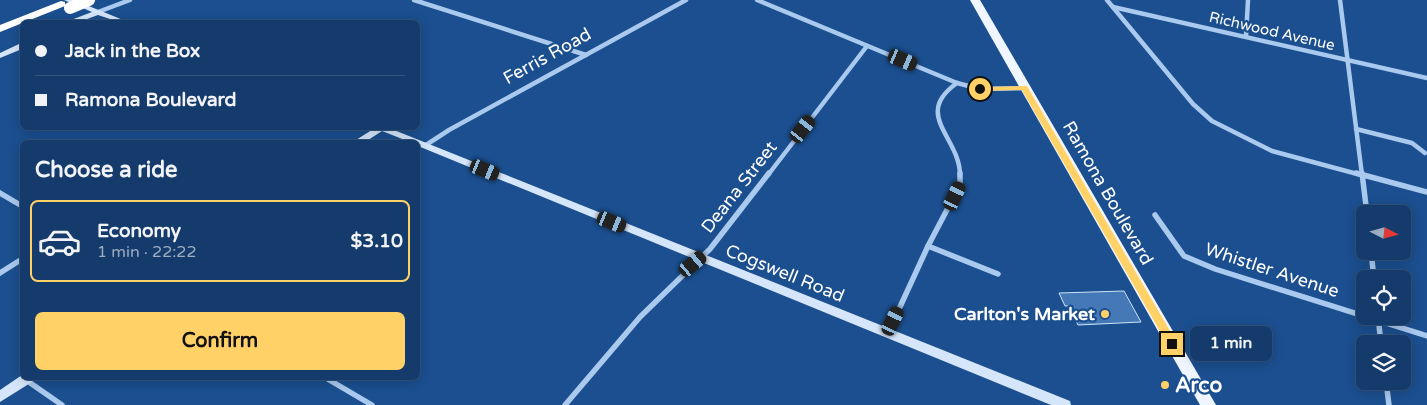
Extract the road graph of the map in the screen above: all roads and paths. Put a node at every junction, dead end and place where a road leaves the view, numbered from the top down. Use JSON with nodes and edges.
{"nodes":[{"id":1,"x":89,"y":0,"type":"edge"},
{"id":2,"x":130,"y":0,"type":"edge"},
{"id":3,"x":414,"y":0,"type":"edge"},
{"id":4,"x":686,"y":0,"type":"edge"},
{"id":5,"x":757,"y":0,"type":"edge"},
{"id":6,"x":975,"y":0,"type":"edge"},
{"id":7,"x":1107,"y":0,"type":"edge"},
{"id":8,"x":1248,"y":0,"type":"edge"},
{"id":9,"x":1340,"y":0,"type":"edge"},
{"id":10,"x":64,"y":2,"type":"edge"},
{"id":11,"x":1112,"y":6,"type":"junction"},
{"id":12,"x":98,"y":12,"type":"junction"},
{"id":13,"x":21,"y":20,"type":"edge"},
{"id":14,"x":37,"y":20,"type":"edge"},
{"id":15,"x":79,"y":20,"type":"edge"},
{"id":16,"x":119,"y":20,"type":"edge"},
{"id":17,"x":20,"y":21,"type":"edge"},
{"id":18,"x":0,"y":24,"type":"edge"},
{"id":19,"x":20,"y":28,"type":"edge"},
{"id":20,"x":0,"y":29,"type":"edge"},
{"id":21,"x":1246,"y":36,"type":"junction"},
{"id":22,"x":0,"y":37,"type":"edge"},
{"id":23,"x":867,"y":46,"type":"junction"},
{"id":24,"x":20,"y":47,"type":"edge"},
{"id":25,"x":586,"y":55,"type":"junction"},
{"id":26,"x":0,"y":56,"type":"edge"},
{"id":27,"x":1347,"y":60,"type":"junction"},
{"id":28,"x":1427,"y":78,"type":"edge"},
{"id":29,"x":956,"y":83,"type":"junction"},
{"id":30,"x":1025,"y":88,"type":"junction"},
{"id":31,"x":1356,"y":129,"type":"junction"},
{"id":32,"x":378,"y":130,"type":"edge"},
{"id":33,"x":386,"y":130,"type":"edge"},
{"id":34,"x":362,"y":140,"type":"edge"},
{"id":35,"x":413,"y":140,"type":"edge"},
{"id":36,"x":420,"y":143,"type":"edge"},
{"id":37,"x":426,"y":145,"type":"junction"},
{"id":38,"x":1425,"y":153,"type":"dead end"},
{"id":39,"x":1362,"y":175,"type":"junction"},
{"id":40,"x":1427,"y":192,"type":"edge"},
{"id":41,"x":0,"y":193,"type":"edge"},
{"id":42,"x":20,"y":205,"type":"edge"},
{"id":43,"x":1366,"y":205,"type":"edge"},
{"id":44,"x":1155,"y":214,"type":"dead end"},
{"id":45,"x":928,"y":246,"type":"junction"},
{"id":46,"x":701,"y":258,"type":"junction"},
{"id":47,"x":20,"y":260,"type":"edge"},
{"id":48,"x":0,"y":273,"type":"edge"},
{"id":49,"x":998,"y":274,"type":"dead end"},
{"id":50,"x":1356,"y":311,"type":"edge"},
{"id":51,"x":1397,"y":325,"type":"edge"},
{"id":52,"x":888,"y":333,"type":"junction"},
{"id":53,"x":1427,"y":336,"type":"edge"},
{"id":54,"x":24,"y":380,"type":"edge"},
{"id":55,"x":30,"y":380,"type":"edge"},
{"id":56,"x":329,"y":380,"type":"edge"},
{"id":57,"x":1387,"y":390,"type":"edge"},
{"id":58,"x":0,"y":397,"type":"edge"},
{"id":59,"x":62,"y":405,"type":"edge"},
{"id":60,"x":372,"y":405,"type":"edge"},
{"id":61,"x":566,"y":405,"type":"edge"},
{"id":62,"x":1065,"y":405,"type":"edge"},
{"id":63,"x":1208,"y":405,"type":"edge"},
{"id":64,"x":1389,"y":405,"type":"edge"}],
"edges":[{"from":1,"to":10,"type":"highway","bridge":true},
{"from":2,"to":12,"type":"street"},
{"from":3,"to":25,"type":"street"},
{"from":4,"to":25,"type":"street","name":"Ferris Road"},
{"from":5,"to":23,"type":"street"},
{"from":6,"to":30,"type":"main road","name":"Ramona Boulevard"},
{"from":7,"to":11,"type":"street"},
{"from":8,"to":21,"type":"street"},
{"from":9,"to":27,"type":"street"},
{"from":10,"to":12,"type":"street"},
{"from":10,"to":13,"type":"highway"},
{"from":10,"to":14,"type":"highway"},
{"from":10,"to":18,"type":"highway"},
{"from":11,"to":21,"type":"street","name":"Richwood Avenue"},
{"from":11,"to":39,"type":"street"},
{"from":12,"to":15,"type":"street"},
{"from":12,"to":16,"type":"street"},
{"from":17,"to":20,"type":"highway"},
{"from":19,"to":22,"type":"highway"},
{"from":21,"to":27,"type":"street","name":"Richwood Avenue"},
{"from":23,"to":29,"type":"street"},
{"from":23,"to":46,"type":"street","name":"Deana Street"},
{"from":24,"to":26,"type":"street"},
{"from":25,"to":37,"type":"street","name":"Ferris Road"},
{"from":27,"to":28,"type":"street","name":"Richwood Avenue"},
{"from":27,"to":31,"type":"street"},
{"from":29,"to":30,"type":"street"},
{"from":29,"to":45,"type":"street"},
{"from":30,"to":63,"type":"main road","name":"Ramona Boulevard"},
{"from":31,"to":38,"type":"street"},
{"from":31,"to":39,"type":"street"},
{"from":32,"to":34,"type":"street"},
{"from":33,"to":35,"type":"street","name":"Cogswell Road"},
{"from":36,"to":37,"type":"street","name":"Cogswell Road"},
{"from":37,"to":46,"type":"street","name":"Cogswell Road"},
{"from":39,"to":40,"type":"street"},
{"from":39,"to":43,"type":"street"},
{"from":41,"to":42,"type":"street"},
{"from":44,"to":50,"type":"street","name":"Whistler Avenue"},
{"from":45,"to":49,"type":"street"},
{"from":45,"to":52,"type":"street"},
{"from":46,"to":52,"type":"street","name":"Cogswell Road"},
{"from":46,"to":61,"type":"street","name":"Deana Street"},
{"from":47,"to":48,"type":"street"},
{"from":51,"to":53,"type":"street","name":"Whistler Avenue"},
{"from":52,"to":62,"type":"street","name":"Cogswell Road"},
{"from":54,"to":58,"type":"street"},
{"from":55,"to":59,"type":"street"},
{"from":56,"to":60,"type":"street"},
{"from":57,"to":64,"type":"street"}]}
